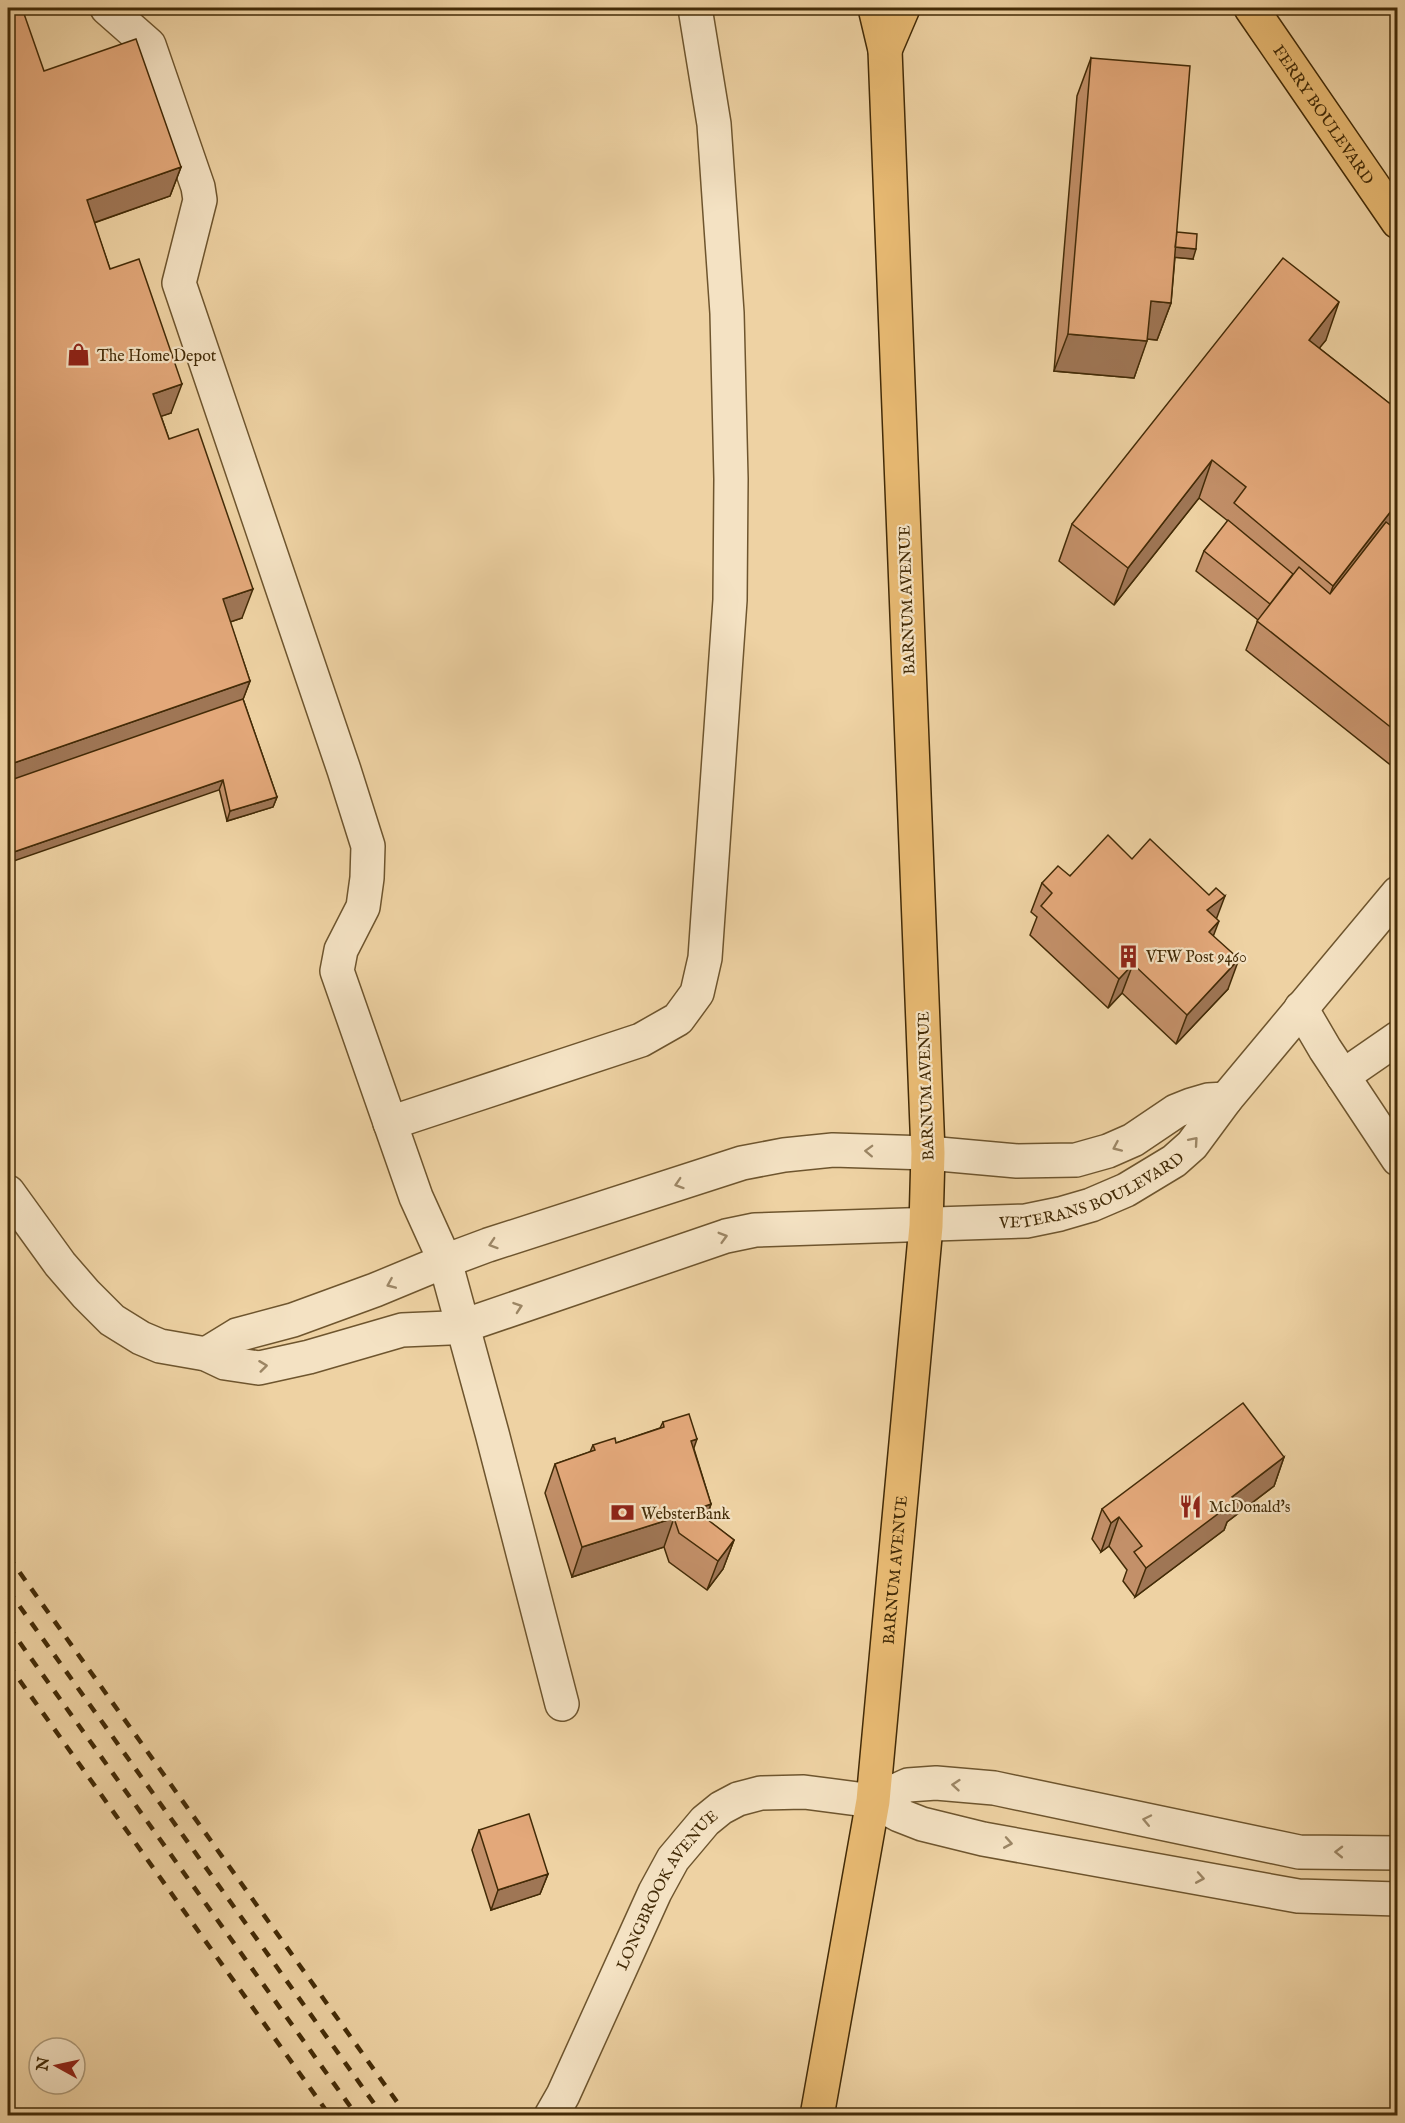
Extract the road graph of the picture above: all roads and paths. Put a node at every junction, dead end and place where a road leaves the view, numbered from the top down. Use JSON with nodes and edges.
{"nodes":[{"id":1,"x":107,"y":8,"type":"edge"},
{"id":2,"x":695,"y":8,"type":"edge"},
{"id":3,"x":876,"y":8,"type":"edge"},
{"id":4,"x":903,"y":8,"type":"edge"},
{"id":5,"x":1251,"y":8,"type":"edge"},
{"id":6,"x":885,"y":50,"type":"junction"},
{"id":7,"x":1398,"y":222,"type":"edge"},
{"id":8,"x":1398,"y":893,"type":"edge"},
{"id":9,"x":1301,"y":1008,"type":"junction"},
{"id":10,"x":1398,"y":1038,"type":"edge"},
{"id":11,"x":1343,"y":1076,"type":"junction"},
{"id":12,"x":1226,"y":1099,"type":"junction"},
{"id":13,"x":390,"y":1123,"type":"junction"},
{"id":14,"x":928,"y":1153,"type":"junction"},
{"id":15,"x":1398,"y":1160,"type":"edge"},
{"id":16,"x":8,"y":1192,"type":"edge"},
{"id":17,"x":926,"y":1226,"type":"junction"},
{"id":18,"x":445,"y":1261,"type":"junction"},
{"id":19,"x":463,"y":1326,"type":"junction"},
{"id":20,"x":207,"y":1354,"type":"junction"},
{"id":21,"x":562,"y":1704,"type":"dead end"},
{"id":22,"x":873,"y":1801,"type":"junction"},
{"id":23,"x":1299,"y":1852,"type":"junction"},
{"id":24,"x":1398,"y":1853,"type":"edge"},
{"id":25,"x":1298,"y":1896,"type":"junction"},
{"id":26,"x":1398,"y":1899,"type":"edge"},
{"id":27,"x":551,"y":2115,"type":"edge"},
{"id":28,"x":817,"y":2115,"type":"edge"}],
"edges":[{"from":1,"to":13,"type":"street"},
{"from":2,"to":13,"type":"street"},
{"from":3,"to":6,"type":"main road","name":"BARNUM AVENUE"},
{"from":4,"to":6,"type":"main road","name":"BARNUM AVENUE"},
{"from":5,"to":7,"type":"main road","name":"FERRY BOULEVARD"},
{"from":6,"to":14,"type":"main road","name":"BARNUM AVENUE"},
{"from":8,"to":9,"type":"street","name":"VETERANS BOULEVARD"},
{"from":9,"to":11,"type":"street"},
{"from":9,"to":12,"type":"street","name":"VETERANS BOULEVARD"},
{"from":10,"to":11,"type":"street"},
{"from":11,"to":15,"type":"street"},
{"from":12,"to":14,"type":"street","name":"VETERANS BOULEVARD","one_way":true},
{"from":17,"to":12,"type":"street","name":"VETERANS BOULEVARD","one_way":true},
{"from":13,"to":18,"type":"street"},
{"from":14,"to":17,"type":"main road","name":"BARNUM AVENUE"},
{"from":14,"to":18,"type":"street","name":"VETERANS BOULEVARD","one_way":true},
{"from":16,"to":20,"type":"street","name":"VETERANS BOULEVARD"},
{"from":19,"to":17,"type":"street","name":"VETERANS BOULEVARD","one_way":true},
{"from":17,"to":22,"type":"main road","name":"BARNUM AVENUE"},
{"from":18,"to":19,"type":"street"},
{"from":18,"to":20,"type":"street","name":"VETERANS BOULEVARD","one_way":true},
{"from":20,"to":19,"type":"street","name":"VETERANS BOULEVARD","one_way":true},
{"from":19,"to":21,"type":"street"},
{"from":23,"to":22,"type":"street","one_way":true},
{"from":22,"to":25,"type":"street","one_way":true},
{"from":22,"to":27,"type":"street","name":"LONGBROOK AVENUE"},
{"from":22,"to":28,"type":"main road","name":"BARNUM AVENUE"},
{"from":24,"to":23,"type":"street","one_way":true},
{"from":23,"to":25,"type":"street"},
{"from":25,"to":26,"type":"street"}]}
